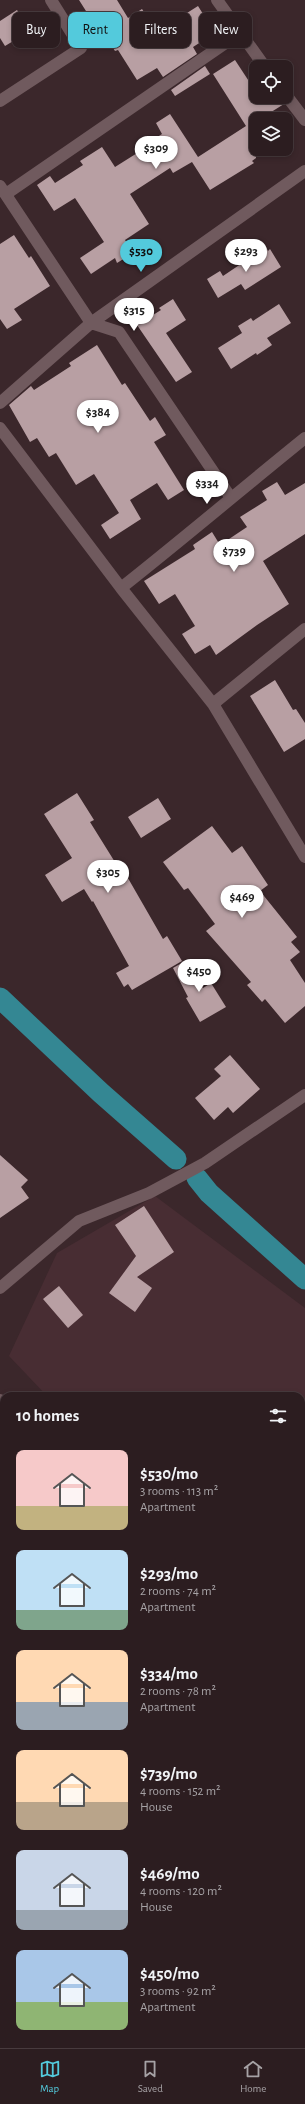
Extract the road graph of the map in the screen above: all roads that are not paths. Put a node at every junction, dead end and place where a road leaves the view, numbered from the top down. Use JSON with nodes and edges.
{"nodes":[{"id":1,"x":50,"y":0,"type":"edge"},
{"id":2,"x":217,"y":0,"type":"edge"},
{"id":3,"x":225,"y":12,"type":"edge"},
{"id":4,"x":217,"y":48,"type":"edge"},
{"id":5,"x":251,"y":48,"type":"edge"},
{"id":6,"x":260,"y":60,"type":"edge"},
{"id":7,"x":0,"y":101,"type":"edge"},
{"id":8,"x":293,"y":104,"type":"edge"},
{"id":9,"x":305,"y":120,"type":"edge"},
{"id":10,"x":305,"y":171,"type":"edge"},
{"id":11,"x":3,"y":190,"type":"edge"},
{"id":12,"x":91,"y":323,"type":"junction"},
{"id":13,"x":0,"y":403,"type":"edge"},
{"id":14,"x":0,"y":428,"type":"edge"},
{"id":15,"x":305,"y":438,"type":"edge"},
{"id":16,"x":231,"y":498,"type":"junction"},
{"id":17,"x":121,"y":588,"type":"junction"},
{"id":18,"x":305,"y":629,"type":"edge"},
{"id":19,"x":213,"y":704,"type":"junction"},
{"id":20,"x":305,"y":857,"type":"edge"},
{"id":21,"x":305,"y":1095,"type":"edge"},
{"id":22,"x":0,"y":1288,"type":"edge"}],
"edges":[{"from":1,"to":7,"type":"street"},
{"from":2,"to":3,"type":"street"},
{"from":4,"to":11,"type":"street"},
{"from":5,"to":6,"type":"street"},
{"from":8,"to":9,"type":"street"},
{"from":10,"to":12,"type":"street"},
{"from":11,"to":12,"type":"street"},
{"from":12,"to":13,"type":"street"},
{"from":12,"to":16,"type":"street"},
{"from":14,"to":17,"type":"street"},
{"from":15,"to":16,"type":"street"},
{"from":16,"to":17,"type":"street"},
{"from":17,"to":19,"type":"street"},
{"from":18,"to":19,"type":"street"},
{"from":19,"to":20,"type":"street"},
{"from":21,"to":22,"type":"street"}]}
